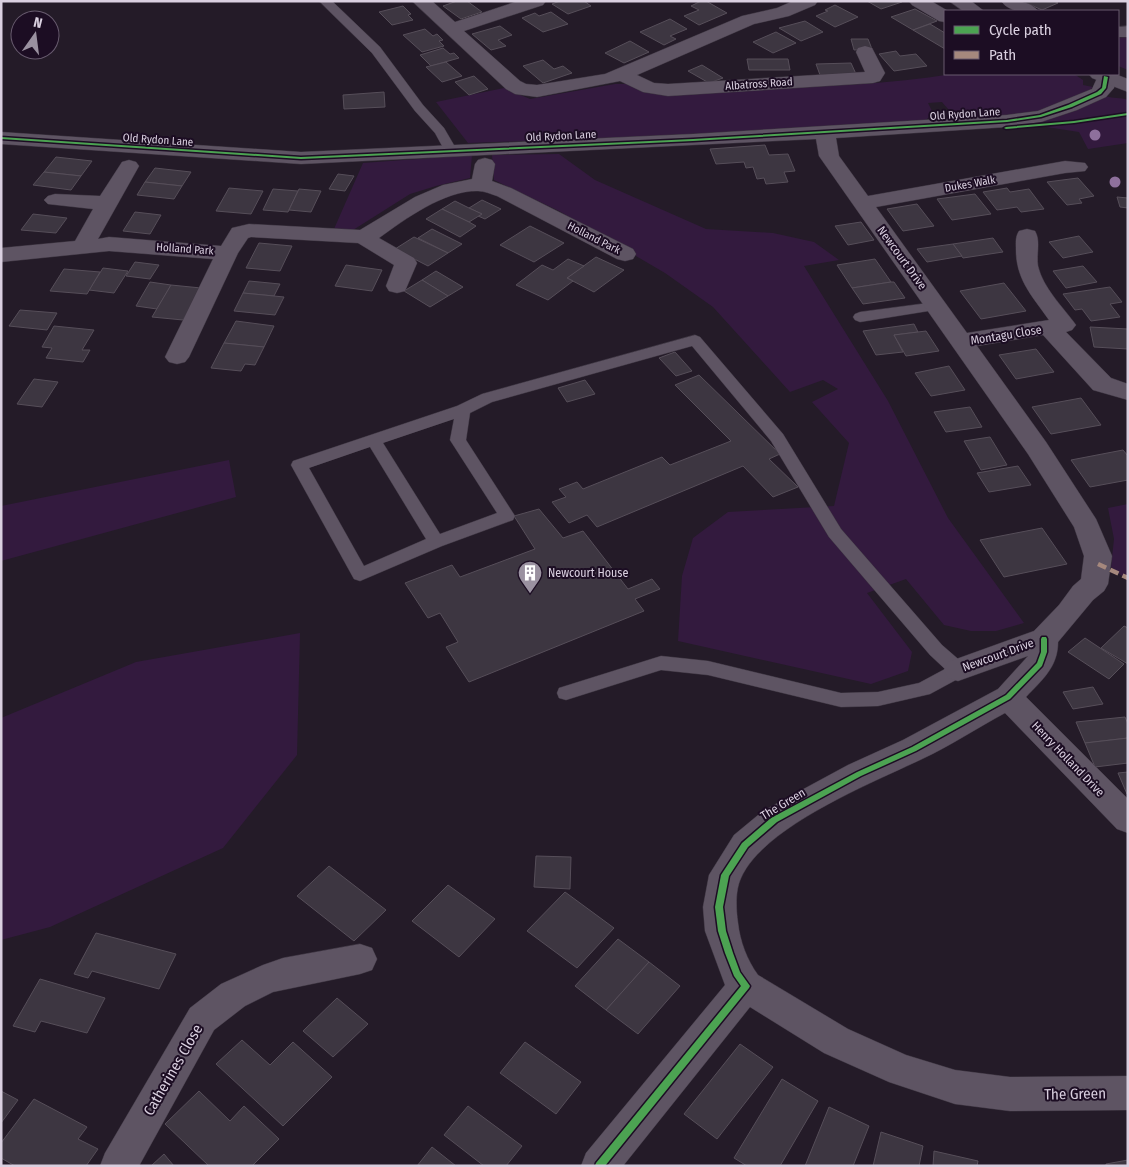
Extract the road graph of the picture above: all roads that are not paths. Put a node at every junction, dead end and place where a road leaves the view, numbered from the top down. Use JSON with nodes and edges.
{"nodes":[{"id":1,"x":325,"y":1,"type":"edge"},
{"id":2,"x":421,"y":1,"type":"edge"},
{"id":3,"x":537,"y":1,"type":"edge"},
{"id":4,"x":808,"y":1,"type":"edge"},
{"id":5,"x":918,"y":1,"type":"edge"},
{"id":6,"x":958,"y":1,"type":"edge"},
{"id":7,"x":1010,"y":1,"type":"edge"},
{"id":8,"x":741,"y":6,"type":"dead end"},
{"id":9,"x":973,"y":10,"type":"edge"},
{"id":10,"x":1027,"y":10,"type":"edge"},
{"id":11,"x":944,"y":16,"type":"edge"},
{"id":12,"x":758,"y":17,"type":"junction"},
{"id":13,"x":451,"y":29,"type":"junction"},
{"id":14,"x":865,"y":52,"type":"dead end"},
{"id":15,"x":622,"y":75,"type":"junction"},
{"id":16,"x":1102,"y":75,"type":"edge"},
{"id":17,"x":1128,"y":86,"type":"edge"},
{"id":18,"x":934,"y":106,"type":"dead end"},
{"id":19,"x":947,"y":125,"type":"junction"},
{"id":20,"x":825,"y":132,"type":"junction"},
{"id":21,"x":1,"y":138,"type":"edge"},
{"id":22,"x":452,"y":152,"type":"junction"},
{"id":23,"x":485,"y":164,"type":"dead end"},
{"id":24,"x":129,"y":166,"type":"dead end"},
{"id":25,"x":1078,"y":167,"type":"dead end"},
{"id":26,"x":480,"y":184,"type":"junction"},
{"id":27,"x":55,"y":200,"type":"dead end"},
{"id":28,"x":107,"y":203,"type":"junction"},
{"id":29,"x":862,"y":203,"type":"junction"},
{"id":30,"x":1027,"y":236,"type":"dead end"},
{"id":31,"x":363,"y":237,"type":"junction"},
{"id":32,"x":84,"y":245,"type":"junction"},
{"id":33,"x":228,"y":253,"type":"junction"},
{"id":34,"x":625,"y":254,"type":"dead end"},
{"id":35,"x":1,"y":255,"type":"edge"},
{"id":36,"x":397,"y":286,"type":"dead end"},
{"id":37,"x":936,"y":306,"type":"junction"},
{"id":38,"x":860,"y":317,"type":"dead end"},
{"id":39,"x":1049,"y":328,"type":"junction"},
{"id":40,"x":962,"y":342,"type":"junction"},
{"id":41,"x":177,"y":357,"type":"dead end"},
{"id":42,"x":1128,"y":392,"type":"edge"},
{"id":43,"x":463,"y":410,"type":"junction"},
{"id":44,"x":374,"y":440,"type":"junction"},
{"id":45,"x":436,"y":542,"type":"junction"},
{"id":46,"x":1044,"y":639,"type":"junction"},
{"id":47,"x":958,"y":670,"type":"junction"},
{"id":48,"x":566,"y":694,"type":"dead end"},
{"id":49,"x":1008,"y":697,"type":"junction"},
{"id":50,"x":1128,"y":820,"type":"edge"},
{"id":51,"x":360,"y":959,"type":"dead end"},
{"id":52,"x":746,"y":986,"type":"junction"},
{"id":53,"x":1128,"y":1092,"type":"edge"},
{"id":54,"x":118,"y":1166,"type":"edge"},
{"id":55,"x":599,"y":1166,"type":"edge"}],
"edges":[{"from":1,"to":22,"type":"lane"},
{"from":2,"to":13,"type":"street"},
{"from":3,"to":13,"type":"street"},
{"from":4,"to":12,"type":"street"},
{"from":5,"to":11,"type":"street"},
{"from":6,"to":9,"type":"street"},
{"from":7,"to":10,"type":"street"},
{"from":8,"to":12,"type":"street"},
{"from":12,"to":15,"type":"street"},
{"from":13,"to":15,"type":"street"},
{"from":14,"to":15,"type":"street","name":"Albatross Road"},
{"from":16,"to":17,"type":"street"},
{"from":16,"to":19,"type":"street","name":"Old Rydon Lane"},
{"from":18,"to":19,"type":"street","name":"Old Rydon Lane"},
{"from":19,"to":20,"type":"street","name":"Old Rydon Lane"},
{"from":20,"to":22,"type":"street","name":"Old Rydon Lane"},
{"from":20,"to":29,"type":"street","name":"Newcourt Drive"},
{"from":21,"to":22,"type":"street","name":"Old Rydon Lane"},
{"from":23,"to":26,"type":"street"},
{"from":24,"to":28,"type":"street"},
{"from":25,"to":29,"type":"street","name":"Dukes Walk"},
{"from":26,"to":31,"type":"street","name":"Holland Park"},
{"from":26,"to":34,"type":"street","name":"Holland Park"},
{"from":27,"to":28,"type":"street"},
{"from":28,"to":32,"type":"street"},
{"from":29,"to":37,"type":"street","name":"Newcourt Drive"},
{"from":30,"to":39,"type":"street","name":"Montagu Close"},
{"from":31,"to":33,"type":"street","name":"Holland Park"},
{"from":31,"to":36,"type":"street","name":"Holland Park"},
{"from":32,"to":33,"type":"street","name":"Holland Park"},
{"from":32,"to":35,"type":"street","name":"Holland Park"},
{"from":33,"to":41,"type":"street"},
{"from":37,"to":38,"type":"lane"},
{"from":37,"to":40,"type":"street","name":"Newcourt Drive"},
{"from":39,"to":40,"type":"street","name":"Montagu Close"},
{"from":39,"to":42,"type":"street","name":"Montagu Close"},
{"from":40,"to":46,"type":"street","name":"Newcourt Drive"},
{"from":43,"to":44,"type":"lane"},
{"from":43,"to":45,"type":"lane"},
{"from":43,"to":47,"type":"lane"},
{"from":44,"to":45,"type":"lane"},
{"from":44,"to":45,"type":"lane"},
{"from":46,"to":47,"type":"street","name":"Newcourt Drive"},
{"from":46,"to":49,"type":"street","name":"The Green"},
{"from":47,"to":48,"type":"lane","name":"Newcourt Drive"},
{"from":49,"to":50,"type":"street","name":"Henry Holland Drive"},
{"from":49,"to":52,"type":"street","name":"The Green"},
{"from":51,"to":54,"type":"street","name":"Catherines Close"},
{"from":52,"to":53,"type":"street","name":"The Green"},
{"from":52,"to":55,"type":"street"}]}
